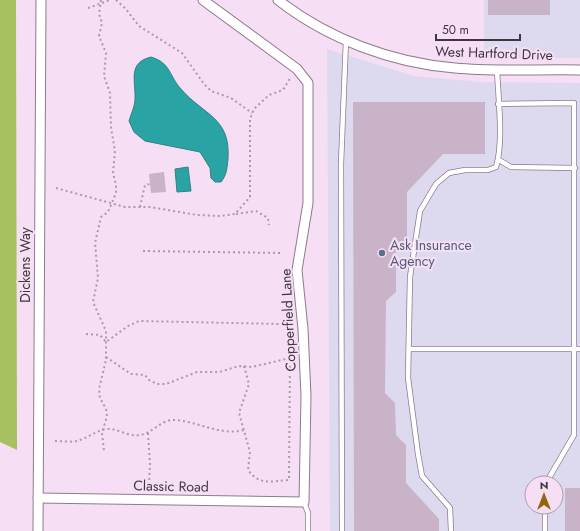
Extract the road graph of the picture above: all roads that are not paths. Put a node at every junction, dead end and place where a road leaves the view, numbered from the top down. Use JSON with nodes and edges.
{"nodes":[{"id":1,"x":41,"y":0,"type":"edge"},
{"id":2,"x":203,"y":0,"type":"edge"},
{"id":3,"x":278,"y":0,"type":"edge"},
{"id":4,"x":346,"y":40,"type":"junction"},
{"id":5,"x":497,"y":69,"type":"junction"},
{"id":6,"x":580,"y":70,"type":"edge"},
{"id":7,"x":498,"y":104,"type":"junction"},
{"id":8,"x":499,"y":160,"type":"junction"},
{"id":9,"x":575,"y":168,"type":"junction"},
{"id":10,"x":577,"y":242,"type":"edge"},
{"id":11,"x":409,"y":349,"type":"junction"},
{"id":12,"x":578,"y":349,"type":"edge"},
{"id":13,"x":551,"y":475,"type":"edge"},
{"id":14,"x":38,"y":498,"type":"junction"},
{"id":15,"x":304,"y":502,"type":"junction"},
{"id":16,"x":545,"y":515,"type":"edge"},
{"id":17,"x":38,"y":531,"type":"edge"},
{"id":18,"x":308,"y":531,"type":"edge"},
{"id":19,"x":342,"y":531,"type":"edge"},
{"id":20,"x":451,"y":531,"type":"edge"},
{"id":21,"x":545,"y":531,"type":"edge"}],
"edges":[{"from":1,"to":14,"type":"street","name":"Dickens Way"},
{"from":2,"to":15,"type":"street","name":"Copperfield Lane"},
{"from":3,"to":4,"type":"street","name":"West Hartford Drive"},
{"from":4,"to":5,"type":"street","name":"West Hartford Drive"},
{"from":4,"to":19,"type":"lane"},
{"from":5,"to":6,"type":"street","name":"West Hartford Drive"},
{"from":5,"to":7,"type":"lane"},
{"from":7,"to":8,"type":"lane"},
{"from":7,"to":9,"type":"lane"},
{"from":8,"to":9,"type":"lane"},
{"from":8,"to":11,"type":"lane"},
{"from":9,"to":10,"type":"lane"},
{"from":10,"to":12,"type":"lane"},
{"from":11,"to":12,"type":"lane"},
{"from":11,"to":20,"type":"lane"},
{"from":12,"to":13,"type":"lane"},
{"from":14,"to":15,"type":"street","name":"Classic Road"},
{"from":14,"to":17,"type":"street","name":"Dickens Way"},
{"from":15,"to":18,"type":"lane"},
{"from":16,"to":21,"type":"lane"}]}
